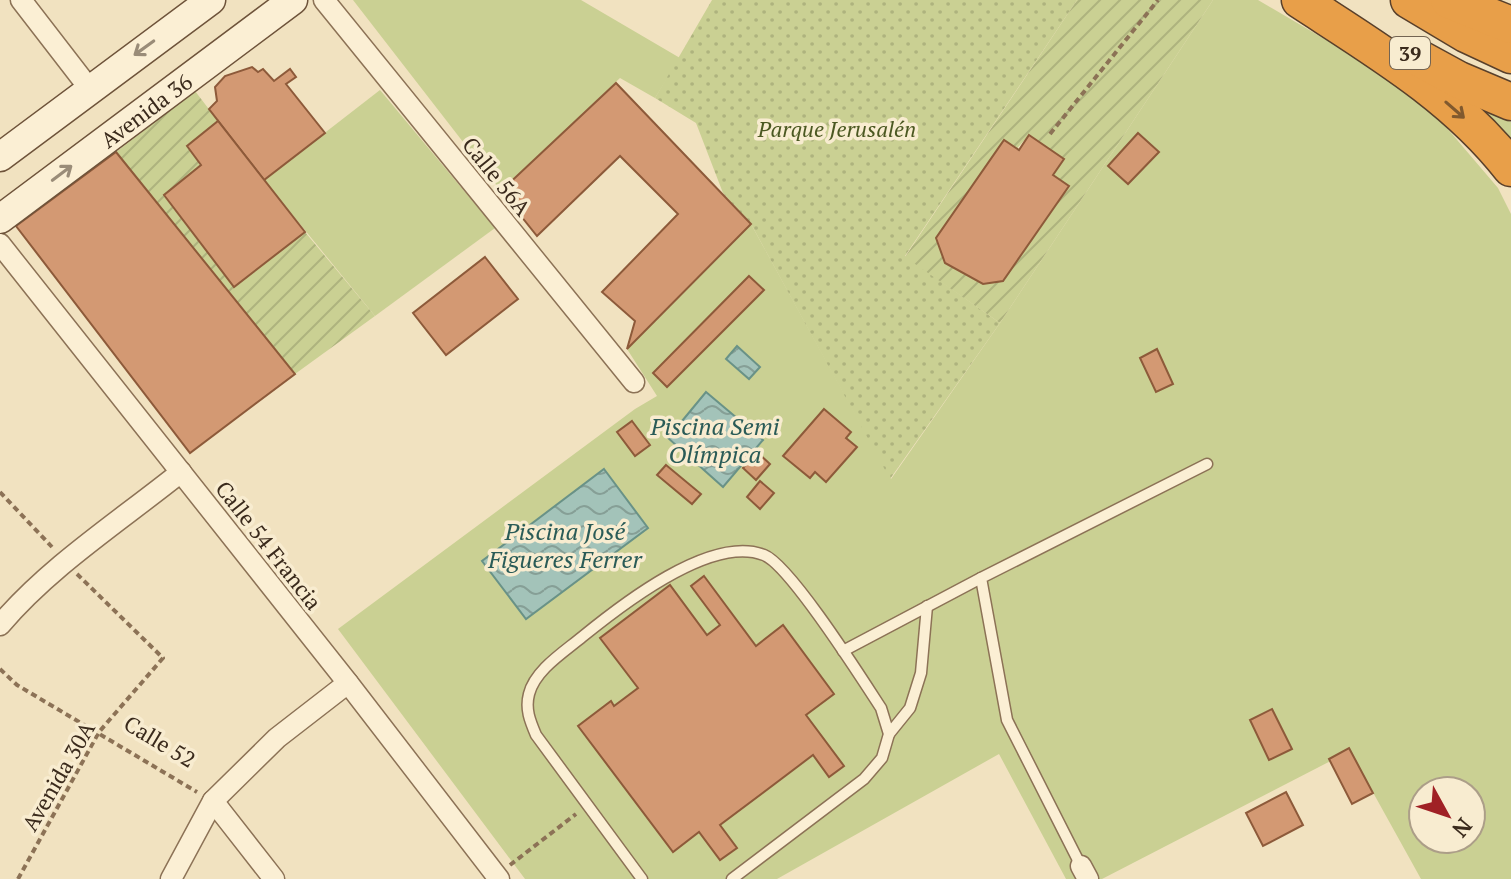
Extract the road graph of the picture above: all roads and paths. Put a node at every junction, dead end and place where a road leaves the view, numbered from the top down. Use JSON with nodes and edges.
{"nodes":[{"id":1,"x":21,"y":0,"type":"edge"},
{"id":2,"x":293,"y":0,"type":"edge"},
{"id":3,"x":324,"y":0,"type":"edge"},
{"id":4,"x":1158,"y":0,"type":"edge"},
{"id":5,"x":1300,"y":0,"type":"edge"},
{"id":6,"x":1311,"y":0,"type":"edge"},
{"id":7,"x":1409,"y":0,"type":"edge"},
{"id":8,"x":1449,"y":0,"type":"edge"},
{"id":9,"x":208,"y":1,"type":"edge"},
{"id":10,"x":1511,"y":25,"type":"edge"},
{"id":11,"x":1511,"y":55,"type":"edge"},
{"id":12,"x":89,"y":88,"type":"junction"},
{"id":13,"x":1511,"y":102,"type":"edge"},
{"id":14,"x":1050,"y":134,"type":"dead end"},
{"id":15,"x":0,"y":157,"type":"edge"},
{"id":16,"x":1511,"y":168,"type":"edge"},
{"id":17,"x":0,"y":219,"type":"edge"},
{"id":18,"x":0,"y":244,"type":"edge"},
{"id":19,"x":634,"y":382,"type":"dead end"},
{"id":20,"x":1207,"y":464,"type":"dead end"},
{"id":21,"x":181,"y":472,"type":"junction"},
{"id":22,"x":981,"y":578,"type":"junction"},
{"id":23,"x":927,"y":606,"type":"junction"},
{"id":24,"x":0,"y":625,"type":"edge"},
{"id":25,"x":843,"y":651,"type":"junction"},
{"id":26,"x":163,"y":658,"type":"dead end"},
{"id":27,"x":0,"y":669,"type":"edge"},
{"id":28,"x":348,"y":683,"type":"junction"},
{"id":29,"x":99,"y":732,"type":"junction"},
{"id":30,"x":889,"y":734,"type":"junction"},
{"id":31,"x":213,"y":801,"type":"junction"},
{"id":32,"x":587,"y":805,"type":"junction"},
{"id":33,"x":1084,"y":873,"type":"edge"},
{"id":34,"x":498,"y":878,"type":"edge"},
{"id":35,"x":18,"y":879,"type":"edge"},
{"id":36,"x":171,"y":879,"type":"edge"},
{"id":37,"x":274,"y":879,"type":"edge"},
{"id":38,"x":642,"y":879,"type":"edge"},
{"id":39,"x":732,"y":879,"type":"edge"}],
"edges":[{"from":1,"to":12,"type":"street"},
{"from":17,"to":2,"type":"street","name":"Avenida 36","one_way":true},
{"from":3,"to":19,"type":"street","name":"Calle 56A"},
{"from":4,"to":14,"type":"path"},
{"from":5,"to":16,"type":"highway","one_way":true},
{"from":6,"to":13,"type":"highway","number":"39"},
{"from":7,"to":11,"type":"highway","number":"39"},
{"from":8,"to":10,"type":"highway"},
{"from":9,"to":12,"type":"street","one_way":true},
{"from":12,"to":15,"type":"street"},
{"from":18,"to":21,"type":"street","name":"Calle 54 Francia"},
{"from":20,"to":22,"type":"lane"},
{"from":21,"to":24,"type":"street"},
{"from":21,"to":28,"type":"street","name":"Calle 54 Francia"},
{"from":22,"to":23,"type":"lane"},
{"from":22,"to":33,"type":"lane"},
{"from":23,"to":25,"type":"lane"},
{"from":23,"to":30,"type":"lane"},
{"from":25,"to":30,"type":"lane"},
{"from":25,"to":32,"type":"lane"},
{"from":26,"to":29,"type":"path","name":"Avenida 30A"},
{"from":27,"to":29,"type":"path","name":"Calle 52"},
{"from":28,"to":31,"type":"street"},
{"from":28,"to":34,"type":"street","name":"Calle 54 Francia"},
{"from":29,"to":31,"type":"path","name":"Calle 52"},
{"from":29,"to":35,"type":"path","name":"Avenida 30A"},
{"from":30,"to":39,"type":"lane"},
{"from":31,"to":36,"type":"street"},
{"from":31,"to":37,"type":"street"},
{"from":32,"to":34,"type":"path"},
{"from":32,"to":38,"type":"lane"}]}
